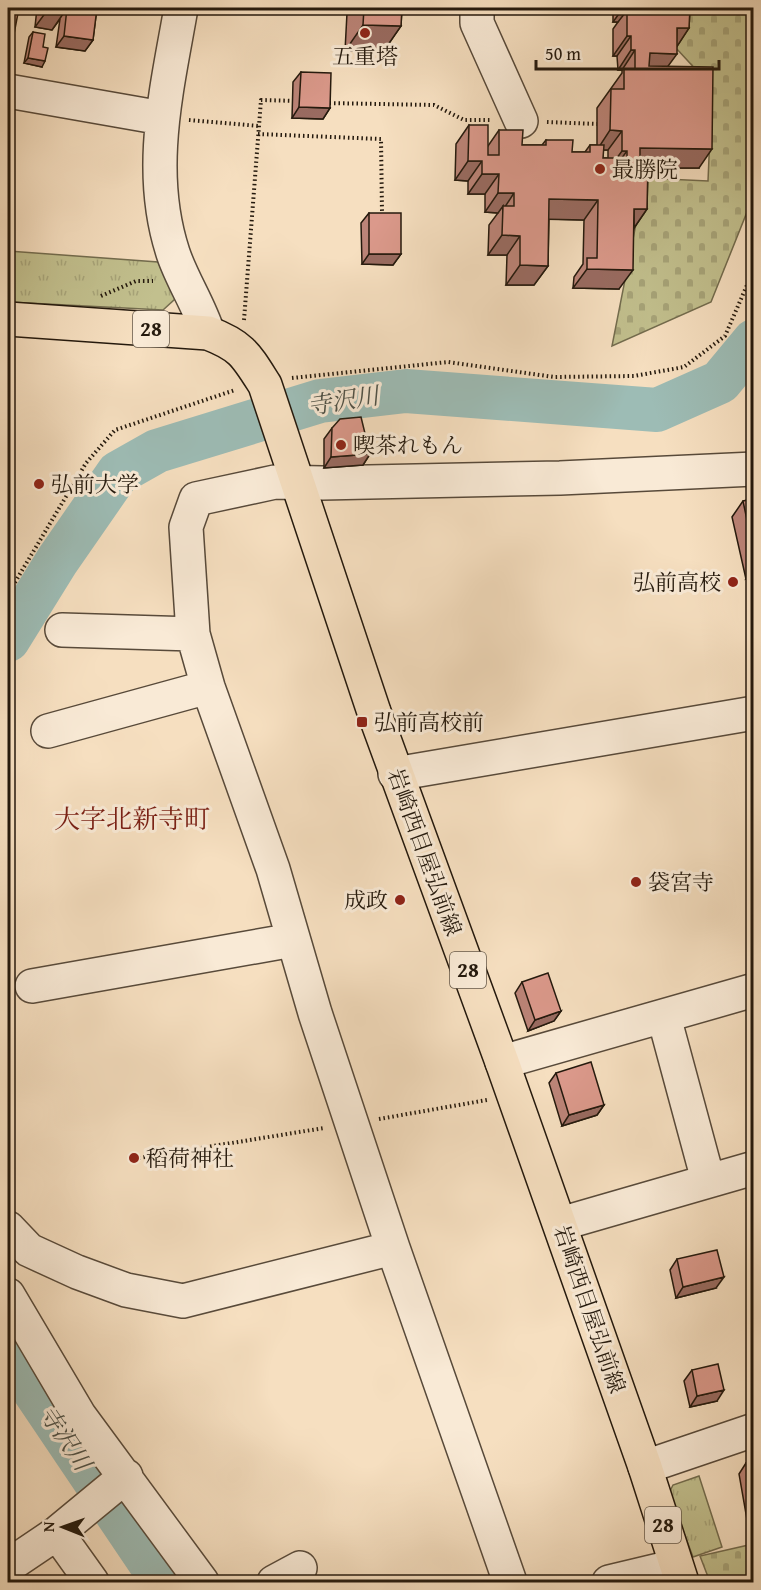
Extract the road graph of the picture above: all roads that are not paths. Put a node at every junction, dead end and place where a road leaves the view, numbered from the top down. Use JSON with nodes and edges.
{"nodes":[{"id":1,"x":181,"y":8,"type":"edge"},
{"id":2,"x":477,"y":8,"type":"edge"},
{"id":3,"x":8,"y":91,"type":"edge"},
{"id":4,"x":162,"y":118,"type":"junction"},
{"id":5,"x":520,"y":121,"type":"road end"},
{"id":6,"x":8,"y":319,"type":"edge"},
{"id":7,"x":208,"y":333,"type":"junction"},
{"id":8,"x":753,"y":469,"type":"edge"},
{"id":9,"x":297,"y":477,"type":"junction"},
{"id":10,"x":62,"y":630,"type":"dead end"},
{"id":11,"x":193,"y":634,"type":"junction"},
{"id":12,"x":208,"y":687,"type":"junction"},
{"id":13,"x":753,"y":714,"type":"edge"},
{"id":14,"x":48,"y":731,"type":"dead end"},
{"id":15,"x":395,"y":774,"type":"junction"},
{"id":16,"x":293,"y":940,"type":"junction"},
{"id":17,"x":32,"y":986,"type":"dead end"},
{"id":18,"x":753,"y":990,"type":"edge"},
{"id":19,"x":664,"y":1017,"type":"junction"},
{"id":20,"x":502,"y":1062,"type":"junction"},
{"id":21,"x":753,"y":1167,"type":"edge"},
{"id":22,"x":708,"y":1180,"type":"junction"},
{"id":23,"x":560,"y":1224,"type":"junction"},
{"id":24,"x":8,"y":1228,"type":"edge"},
{"id":25,"x":393,"y":1248,"type":"junction"},
{"id":26,"x":8,"y":1295,"type":"edge"},
{"id":27,"x":753,"y":1430,"type":"edge"},
{"id":28,"x":645,"y":1467,"type":"junction"},
{"id":29,"x":126,"y":1476,"type":"junction"},
{"id":30,"x":57,"y":1533,"type":"junction"},
{"id":31,"x":8,"y":1566,"type":"edge"},
{"id":32,"x":679,"y":1574,"type":"edge"},
{"id":33,"x":92,"y":1582,"type":"edge"},
{"id":34,"x":202,"y":1582,"type":"edge"},
{"id":35,"x":510,"y":1582,"type":"edge"},
{"id":36,"x":609,"y":1582,"type":"edge"}],
"edges":[{"from":1,"to":4,"type":"street"},
{"from":2,"to":5,"type":"street"},
{"from":3,"to":4,"type":"street"},
{"from":4,"to":7,"type":"street"},
{"from":6,"to":7,"type":"main road","name":"岩崎西目屋弘前線","number":"28"},
{"from":7,"to":9,"type":"main road","name":"岩崎西目屋弘前線","number":"28"},
{"from":8,"to":9,"type":"street"},
{"from":9,"to":11,"type":"street"},
{"from":9,"to":15,"type":"main road","name":"岩崎西目屋弘前線","number":"28"},
{"from":10,"to":11,"type":"street"},
{"from":11,"to":12,"type":"street"},
{"from":12,"to":14,"type":"street"},
{"from":12,"to":16,"type":"street"},
{"from":13,"to":15,"type":"street"},
{"from":15,"to":20,"type":"main road","name":"岩崎西目屋弘前線","number":"28"},
{"from":16,"to":17,"type":"street"},
{"from":16,"to":25,"type":"street"},
{"from":18,"to":19,"type":"street"},
{"from":19,"to":20,"type":"street"},
{"from":19,"to":22,"type":"street"},
{"from":20,"to":23,"type":"main road","name":"岩崎西目屋弘前線","number":"28"},
{"from":21,"to":22,"type":"street"},
{"from":22,"to":23,"type":"street"},
{"from":23,"to":28,"type":"main road","name":"岩崎西目屋弘前線","number":"28"},
{"from":24,"to":25,"type":"street"},
{"from":25,"to":35,"type":"street"},
{"from":26,"to":29,"type":"street"},
{"from":27,"to":28,"type":"street"},
{"from":28,"to":32,"type":"main road","name":"岩崎西目屋弘前線","number":"28"},
{"from":29,"to":30,"type":"street"},
{"from":29,"to":34,"type":"street"},
{"from":30,"to":31,"type":"street"},
{"from":30,"to":33,"type":"street"},
{"from":32,"to":36,"type":"street"}]}
